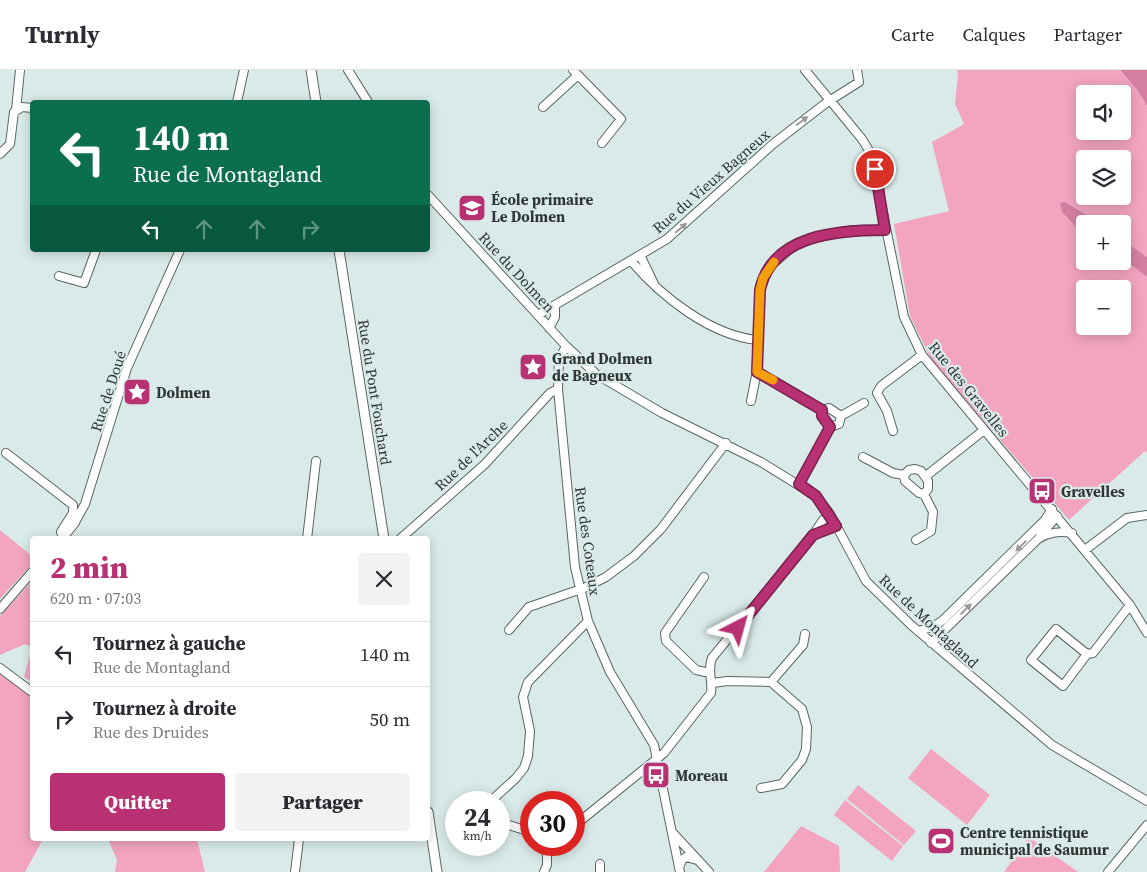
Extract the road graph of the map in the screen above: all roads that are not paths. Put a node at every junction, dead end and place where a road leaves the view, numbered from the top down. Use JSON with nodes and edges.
{"nodes":[{"id":1,"x":20,"y":70,"type":"edge"},
{"id":2,"x":244,"y":70,"type":"edge"},
{"id":3,"x":311,"y":70,"type":"edge"},
{"id":4,"x":348,"y":70,"type":"edge"},
{"id":5,"x":805,"y":70,"type":"edge"},
{"id":6,"x":857,"y":70,"type":"edge"},
{"id":7,"x":576,"y":73,"type":"edge"},
{"id":8,"x":237,"y":100,"type":"edge"},
{"id":9,"x":316,"y":100,"type":"edge"},
{"id":10,"x":367,"y":100,"type":"edge"},
{"id":11,"x":830,"y":101,"type":"junction"},
{"id":12,"x":30,"y":108,"type":"edge"},
{"id":13,"x":543,"y":108,"type":"dead end"},
{"id":14,"x":16,"y":110,"type":"junction"},
{"id":15,"x":602,"y":143,"type":"dead end"},
{"id":16,"x":0,"y":154,"type":"edge"},
{"id":17,"x":430,"y":197,"type":"edge"},
{"id":18,"x":885,"y":230,"type":"junction"},
{"id":19,"x":95,"y":252,"type":"edge"},
{"id":20,"x":179,"y":252,"type":"edge"},
{"id":21,"x":339,"y":252,"type":"edge"},
{"id":22,"x":641,"y":257,"type":"junction"},
{"id":23,"x":632,"y":262,"type":"junction"},
{"id":24,"x":60,"y":276,"type":"dead end"},
{"id":25,"x":655,"y":285,"type":"junction"},
{"id":26,"x":555,"y":308,"type":"junction"},
{"id":27,"x":538,"y":315,"type":"junction"},
{"id":28,"x":549,"y":328,"type":"junction"},
{"id":29,"x":757,"y":340,"type":"junction"},
{"id":30,"x":566,"y":346,"type":"junction"},
{"id":31,"x":922,"y":355,"type":"junction"},
{"id":32,"x":757,"y":372,"type":"junction"},
{"id":33,"x":558,"y":389,"type":"junction"},
{"id":34,"x":751,"y":401,"type":"dead end"},
{"id":35,"x":864,"y":403,"type":"dead end"},
{"id":36,"x":822,"y":410,"type":"junction"},
{"id":37,"x":841,"y":416,"type":"junction"},
{"id":38,"x":830,"y":427,"type":"junction"},
{"id":39,"x":984,"y":430,"type":"junction"},
{"id":40,"x":893,"y":431,"type":"dead end"},
{"id":41,"x":726,"y":443,"type":"junction"},
{"id":42,"x":6,"y":453,"type":"dead end"},
{"id":43,"x":863,"y":457,"type":"dead end"},
{"id":44,"x":316,"y":461,"type":"dead end"},
{"id":45,"x":904,"y":475,"type":"junction"},
{"id":46,"x":926,"y":476,"type":"junction"},
{"id":47,"x":799,"y":484,"type":"junction"},
{"id":48,"x":924,"y":494,"type":"junction"},
{"id":49,"x":1052,"y":509,"type":"junction"},
{"id":50,"x":830,"y":514,"type":"junction"},
{"id":51,"x":1147,"y":515,"type":"edge"},
{"id":52,"x":1057,"y":516,"type":"junction"},
{"id":53,"x":836,"y":526,"type":"junction"},
{"id":54,"x":1072,"y":533,"type":"junction"},
{"id":55,"x":813,"y":535,"type":"junction"},
{"id":56,"x":62,"y":536,"type":"edge"},
{"id":57,"x":64,"y":536,"type":"edge"},
{"id":58,"x":307,"y":536,"type":"edge"},
{"id":59,"x":384,"y":536,"type":"edge"},
{"id":60,"x":403,"y":536,"type":"edge"},
{"id":61,"x":916,"y":540,"type":"dead end"},
{"id":62,"x":1038,"y":540,"type":"junction"},
{"id":63,"x":1085,"y":550,"type":"junction"},
{"id":64,"x":30,"y":574,"type":"edge"},
{"id":65,"x":704,"y":577,"type":"dead end"},
{"id":66,"x":580,"y":590,"type":"junction"},
{"id":67,"x":1130,"y":605,"type":"junction"},
{"id":68,"x":0,"y":609,"type":"edge"},
{"id":69,"x":943,"y":620,"type":"junction"},
{"id":70,"x":588,"y":621,"type":"junction"},
{"id":71,"x":509,"y":630,"type":"dead end"},
{"id":72,"x":918,"y":631,"type":"junction"},
{"id":73,"x":1147,"y":633,"type":"edge"},
{"id":74,"x":805,"y":634,"type":"dead end"},
{"id":75,"x":929,"y":641,"type":"junction"},
{"id":76,"x":1087,"y":654,"type":"junction"},
{"id":77,"x":0,"y":668,"type":"edge"},
{"id":78,"x":710,"y":673,"type":"junction"},
{"id":79,"x":771,"y":682,"type":"junction"},
{"id":80,"x":713,"y":683,"type":"junction"},
{"id":81,"x":30,"y":690,"type":"edge"},
{"id":82,"x":675,"y":736,"type":"junction"},
{"id":83,"x":654,"y":745,"type":"junction"},
{"id":84,"x":657,"y":758,"type":"junction"},
{"id":85,"x":761,"y":788,"type":"dead end"},
{"id":86,"x":502,"y":791,"type":"edge"},
{"id":87,"x":1147,"y":801,"type":"edge"},
{"id":88,"x":585,"y":817,"type":"edge"},
{"id":89,"x":430,"y":825,"type":"edge"},
{"id":90,"x":1147,"y":825,"type":"edge"},
{"id":91,"x":672,"y":832,"type":"junction"},
{"id":92,"x":300,"y":841,"type":"edge"},
{"id":93,"x":675,"y":852,"type":"junction"},
{"id":94,"x":690,"y":852,"type":"junction"},
{"id":95,"x":547,"y":856,"type":"edge"},
{"id":96,"x":697,"y":860,"type":"junction"},
{"id":97,"x":680,"y":870,"type":"edge"},
{"id":98,"x":296,"y":872,"type":"edge"},
{"id":99,"x":437,"y":872,"type":"edge"},
{"id":100,"x":544,"y":872,"type":"edge"},
{"id":101,"x":709,"y":872,"type":"edge"},
{"id":102,"x":1108,"y":872,"type":"edge"}],
"edges":[{"from":1,"to":14,"type":"street"},
{"from":2,"to":8,"type":"street"},
{"from":3,"to":9,"type":"main road"},
{"from":4,"to":10,"type":"street"},
{"from":5,"to":11,"type":"street","name":"Rue des Gravelles"},
{"from":6,"to":11,"type":"street","name":"Rue du Vieux Bagneux"},
{"from":7,"to":13,"type":"street"},
{"from":7,"to":15,"type":"street"},
{"from":11,"to":18,"type":"street","name":"Rue des Gravelles"},
{"from":22,"to":11,"type":"street","name":"Rue du Vieux Bagneux","one_way":true},
{"from":12,"to":14,"type":"street"},
{"from":14,"to":16,"type":"street"},
{"from":17,"to":27,"type":"street","name":"Rue du Dolmen"},
{"from":18,"to":29,"type":"street"},
{"from":18,"to":31,"type":"street","name":"Rue des Gravelles"},
{"from":19,"to":24,"type":"street"},
{"from":20,"to":57,"type":"street","name":"Rue de Doué"},
{"from":21,"to":59,"type":"main road","name":"Rue du Pont Fouchard"},
{"from":22,"to":23,"type":"street","name":"Rue du Vieux Bagneux"},
{"from":22,"to":25,"type":"street"},
{"from":23,"to":25,"type":"street"},
{"from":23,"to":26,"type":"street","name":"Rue du Vieux Bagneux"},
{"from":25,"to":29,"type":"street"},
{"from":26,"to":27,"type":"street","name":"Rue du Vieux Bagneux"},
{"from":26,"to":28,"type":"street"},
{"from":27,"to":28,"type":"street","name":"Rue du Dolmen"},
{"from":28,"to":30,"type":"street","name":"Rue du Dolmen"},
{"from":29,"to":32,"type":"street"},
{"from":30,"to":33,"type":"street","name":"Rue des Coteaux"},
{"from":30,"to":41,"type":"street","name":"Rue de Montagland"},
{"from":31,"to":39,"type":"street","name":"Rue des Gravelles"},
{"from":31,"to":40,"type":"street"},
{"from":32,"to":34,"type":"street"},
{"from":32,"to":36,"type":"street"},
{"from":33,"to":60,"type":"street","name":"Rue de l'Arche"},
{"from":33,"to":66,"type":"street","name":"Rue des Coteaux"},
{"from":35,"to":37,"type":"street"},
{"from":36,"to":37,"type":"street"},
{"from":36,"to":38,"type":"street"},
{"from":37,"to":38,"type":"street"},
{"from":38,"to":47,"type":"street"},
{"from":39,"to":46,"type":"street"},
{"from":39,"to":49,"type":"street","name":"Rue des Gravelles"},
{"from":41,"to":47,"type":"street","name":"Rue de Montagland"},
{"from":41,"to":66,"type":"street"},
{"from":42,"to":56,"type":"street"},
{"from":43,"to":45,"type":"street"},
{"from":44,"to":58,"type":"street"},
{"from":45,"to":46,"type":"street"},
{"from":45,"to":48,"type":"street"},
{"from":46,"to":48,"type":"street"},
{"from":47,"to":50,"type":"street","name":"Rue de Montagland"},
{"from":48,"to":61,"type":"street"},
{"from":49,"to":52,"type":"street","name":"Rue des Gravelles"},
{"from":49,"to":69,"type":"street","one_way":true},
{"from":50,"to":53,"type":"street","name":"Rue de Montagland"},
{"from":50,"to":55,"type":"street"},
{"from":51,"to":63,"type":"street"},
{"from":52,"to":54,"type":"street","name":"Rue des Gravelles"},
{"from":52,"to":62,"type":"street"},
{"from":53,"to":55,"type":"street"},
{"from":53,"to":72,"type":"street","name":"Rue de Montagland"},
{"from":54,"to":62,"type":"street"},
{"from":54,"to":63,"type":"street","name":"Rue des Gravelles"},
{"from":55,"to":78,"type":"street"},
{"from":75,"to":62,"type":"street","one_way":true},
{"from":63,"to":67,"type":"street","name":"Rue des Gravelles"},
{"from":64,"to":68,"type":"street"},
{"from":65,"to":78,"type":"street"},
{"from":66,"to":70,"type":"street","name":"Rue des Coteaux"},
{"from":66,"to":71,"type":"street"},
{"from":67,"to":73,"type":"street","name":"Rue des Gravelles"},
{"from":67,"to":76,"type":"street"},
{"from":69,"to":72,"type":"street"},
{"from":69,"to":75,"type":"street"},
{"from":70,"to":83,"type":"street","name":"Rue des Coteaux"},
{"from":70,"to":86,"type":"street"},
{"from":72,"to":75,"type":"street","name":"Rue de Montagland"},
{"from":74,"to":79,"type":"street"},
{"from":75,"to":87,"type":"street","name":"Rue de Montagland"},
{"from":76,"to":76,"type":"street"},
{"from":77,"to":81,"type":"street"},
{"from":78,"to":80,"type":"street"},
{"from":79,"to":80,"type":"street"},
{"from":79,"to":85,"type":"street"},
{"from":80,"to":82,"type":"street"},
{"from":82,"to":83,"type":"street"},
{"from":82,"to":84,"type":"street"},
{"from":83,"to":84,"type":"street","name":"Rue des Coteaux"},
{"from":84,"to":88,"type":"street"},
{"from":84,"to":91,"type":"street","name":"Rue des Coteaux"},
{"from":89,"to":99,"type":"main road"},
{"from":90,"to":102,"type":"street"},
{"from":91,"to":93,"type":"street","name":"Rue des Coteaux"},
{"from":91,"to":94,"type":"street"},
{"from":92,"to":98,"type":"street"},
{"from":93,"to":94,"type":"street"},
{"from":93,"to":96,"type":"street"},
{"from":93,"to":97,"type":"street","name":"Rue des Coteaux"},
{"from":94,"to":96,"type":"street"},
{"from":95,"to":100,"type":"street"},
{"from":96,"to":97,"type":"street"},
{"from":96,"to":101,"type":"street"}]}
